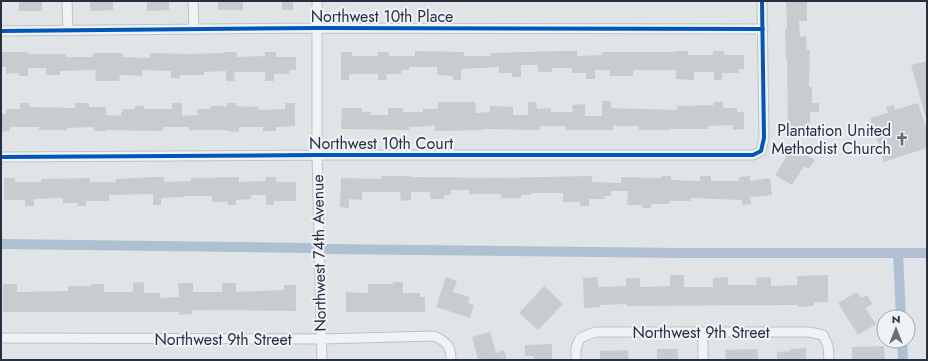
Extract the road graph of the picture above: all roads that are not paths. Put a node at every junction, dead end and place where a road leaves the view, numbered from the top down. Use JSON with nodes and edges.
{"nodes":[{"id":1,"x":67,"y":1,"type":"edge"},
{"id":2,"x":193,"y":1,"type":"edge"},
{"id":3,"x":316,"y":1,"type":"edge"},
{"id":4,"x":762,"y":1,"type":"edge"},
{"id":5,"x":317,"y":28,"type":"junction"},
{"id":6,"x":194,"y":29,"type":"junction"},
{"id":7,"x":763,"y":29,"type":"junction"},
{"id":8,"x":68,"y":30,"type":"junction"},
{"id":9,"x":1,"y":31,"type":"edge"},
{"id":10,"x":317,"y":155,"type":"junction"},
{"id":11,"x":1,"y":157,"type":"edge"},
{"id":12,"x":702,"y":332,"type":"junction"},
{"id":13,"x":1,"y":338,"type":"edge"},
{"id":14,"x":321,"y":339,"type":"junction"},
{"id":15,"x":322,"y":360,"type":"edge"},
{"id":16,"x":451,"y":360,"type":"edge"},
{"id":17,"x":576,"y":360,"type":"edge"},
{"id":18,"x":703,"y":360,"type":"edge"},
{"id":19,"x":829,"y":360,"type":"edge"}],
"edges":[{"from":1,"to":8,"type":"street"},
{"from":2,"to":6,"type":"street"},
{"from":3,"to":5,"type":"street","name":"Northwest 74th Avenue"},
{"from":4,"to":7,"type":"street"},
{"from":5,"to":6,"type":"street","name":"Northwest 10th Place"},
{"from":5,"to":7,"type":"street","name":"Northwest 10th Place"},
{"from":5,"to":10,"type":"street","name":"Northwest 74th Avenue"},
{"from":6,"to":8,"type":"street","name":"Northwest 10th Place"},
{"from":7,"to":10,"type":"street","name":"Northwest 10th Court"},
{"from":8,"to":9,"type":"street","name":"Northwest 10th Place"},
{"from":10,"to":11,"type":"street","name":"Northwest 10th Court"},
{"from":10,"to":14,"type":"street","name":"Northwest 74th Avenue"},
{"from":12,"to":17,"type":"street","name":"Northwest 9th Street"},
{"from":12,"to":18,"type":"street"},
{"from":12,"to":19,"type":"street","name":"Northwest 9th Street"},
{"from":13,"to":14,"type":"street","name":"Northwest 9th Street"},
{"from":14,"to":15,"type":"street","name":"Northwest 74th Avenue"},
{"from":14,"to":16,"type":"street","name":"Northwest 9th Street"}]}
